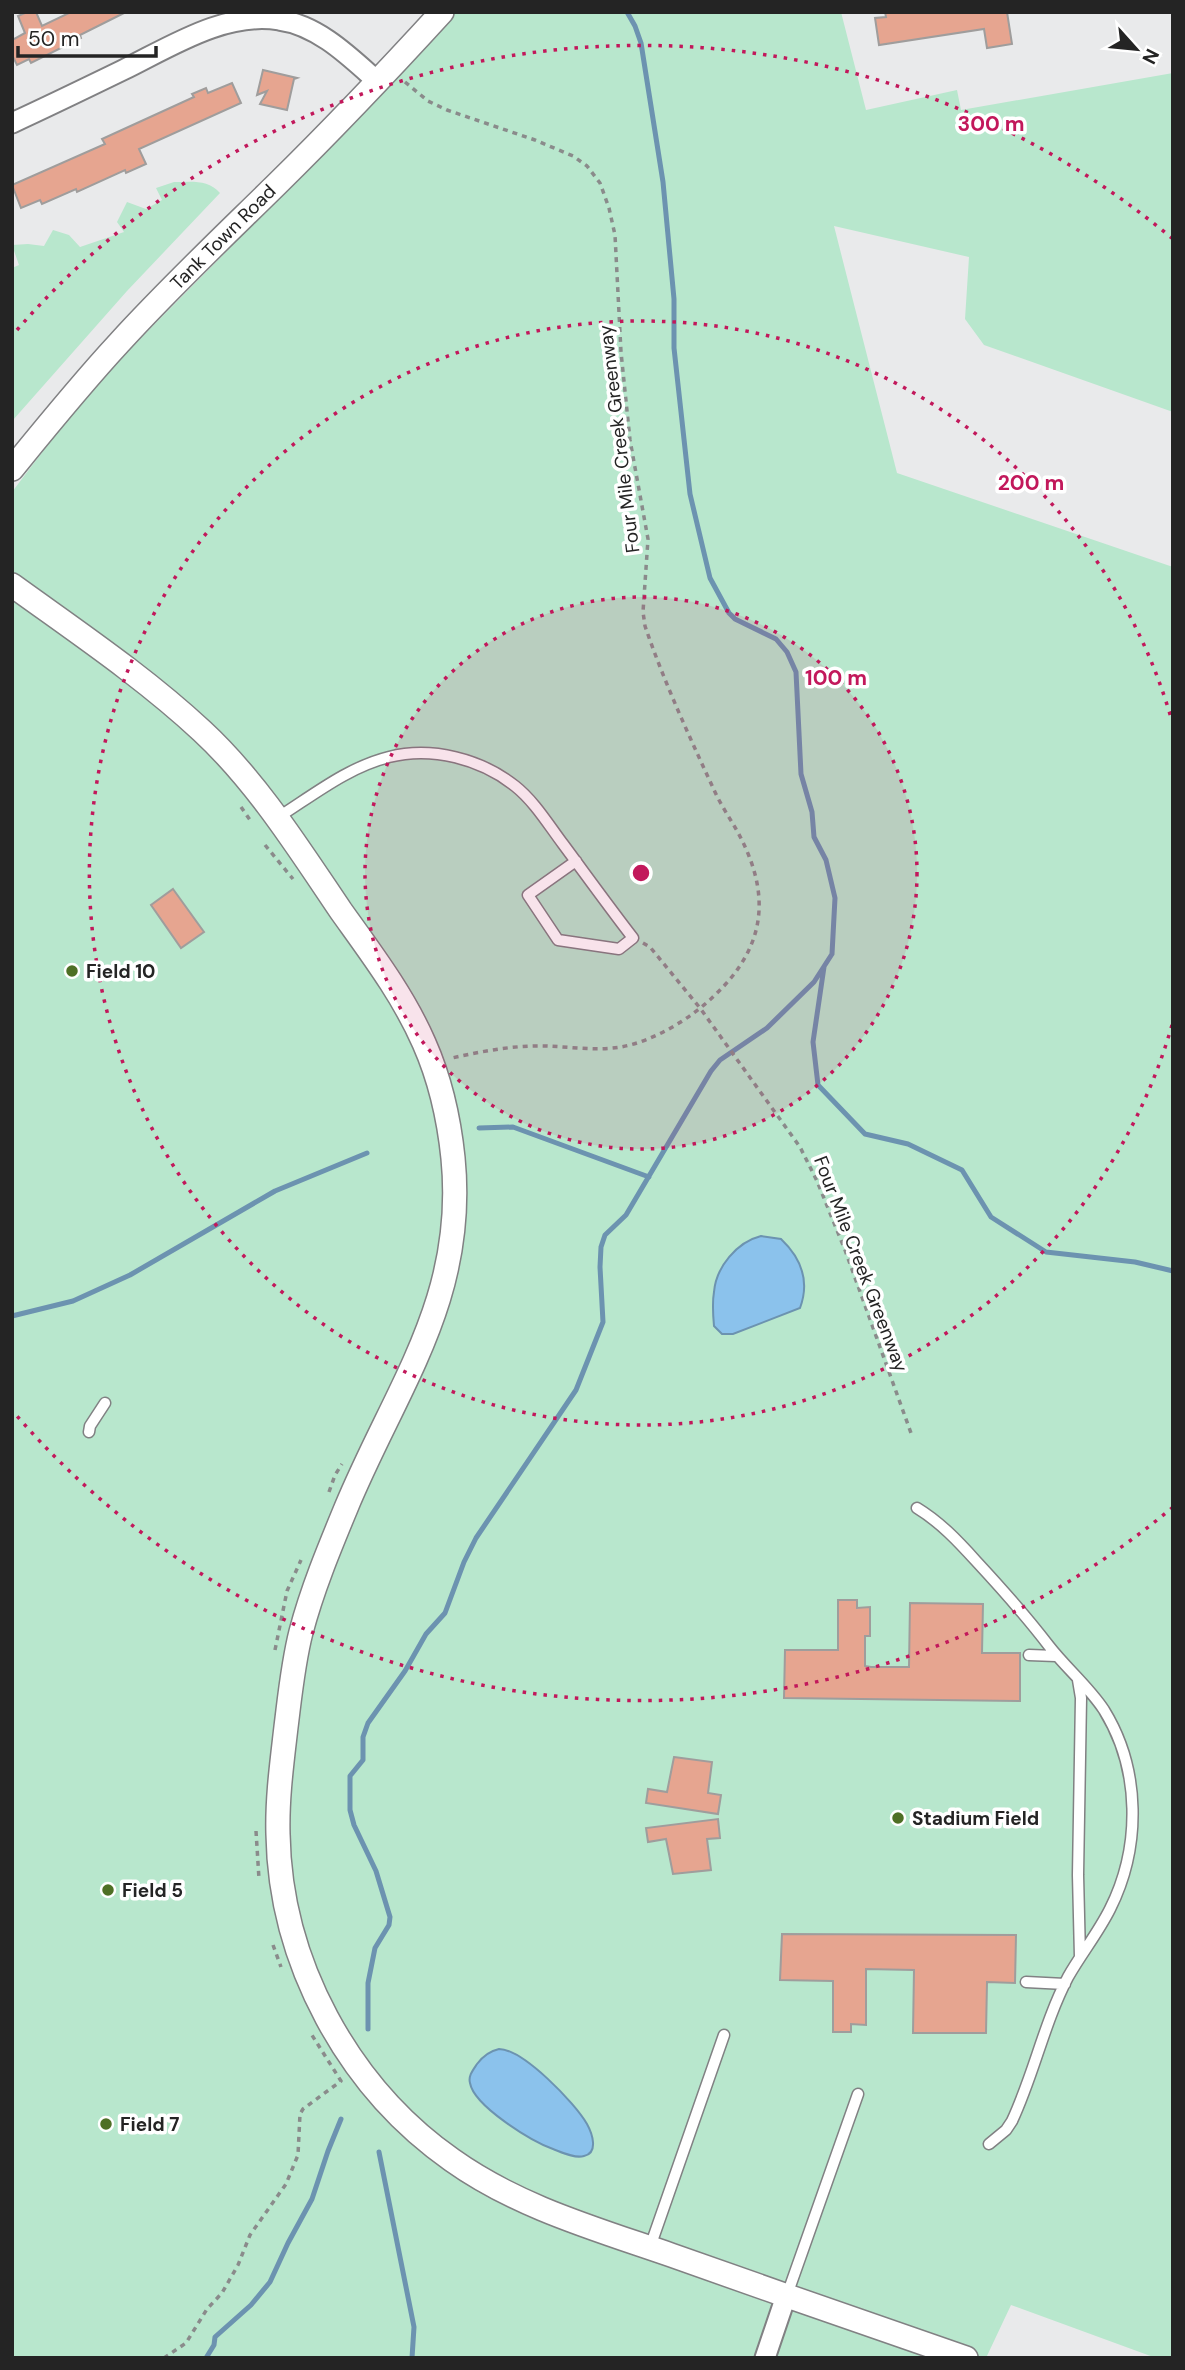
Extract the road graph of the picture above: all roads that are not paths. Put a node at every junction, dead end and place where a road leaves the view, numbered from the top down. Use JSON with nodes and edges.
{"nodes":[{"id":1,"x":442,"y":12,"type":"edge"},
{"id":2,"x":388,"y":78,"type":"junction"},
{"id":3,"x":12,"y":124,"type":"edge"},
{"id":4,"x":12,"y":469,"type":"edge"},
{"id":5,"x":12,"y":585,"type":"edge"},
{"id":6,"x":276,"y":819,"type":"junction"},
{"id":7,"x":576,"y":861,"type":"junction"},
{"id":8,"x":105,"y":1402,"type":"dead end"},
{"id":9,"x":89,"y":1432,"type":"dead end"},
{"id":10,"x":917,"y":1508,"type":"dead end"},
{"id":11,"x":1029,"y":1655,"type":"dead end"},
{"id":12,"x":1056,"y":1656,"type":"junction"},
{"id":13,"x":1077,"y":1679,"type":"junction"},
{"id":14,"x":1080,"y":1957,"type":"junction"},
{"id":15,"x":1026,"y":1982,"type":"dead end"},
{"id":16,"x":1065,"y":1984,"type":"junction"},
{"id":17,"x":724,"y":2035,"type":"dead end"},
{"id":18,"x":858,"y":2094,"type":"dead end"},
{"id":19,"x":989,"y":2144,"type":"dead end"},
{"id":20,"x":650,"y":2248,"type":"junction"},
{"id":21,"x":786,"y":2296,"type":"junction"},
{"id":22,"x":765,"y":2358,"type":"edge"},
{"id":23,"x":966,"y":2358,"type":"edge"}],
"edges":[{"from":1,"to":2,"type":"street","name":"Tank Town Road"},
{"from":2,"to":3,"type":"street"},
{"from":2,"to":4,"type":"street","name":"Tank Town Road"},
{"from":5,"to":6,"type":"street"},
{"from":6,"to":7,"type":"lane"},
{"from":6,"to":20,"type":"street"},
{"from":7,"to":7,"type":"lane"},
{"from":8,"to":9,"type":"lane"},
{"from":10,"to":12,"type":"lane"},
{"from":11,"to":12,"type":"lane"},
{"from":12,"to":13,"type":"lane"},
{"from":13,"to":14,"type":"lane"},
{"from":13,"to":14,"type":"lane"},
{"from":14,"to":16,"type":"lane"},
{"from":15,"to":16,"type":"lane"},
{"from":16,"to":19,"type":"lane"},
{"from":17,"to":20,"type":"lane"},
{"from":18,"to":21,"type":"lane"},
{"from":20,"to":21,"type":"street"},
{"from":21,"to":22,"type":"street"},
{"from":21,"to":23,"type":"street"}]}
